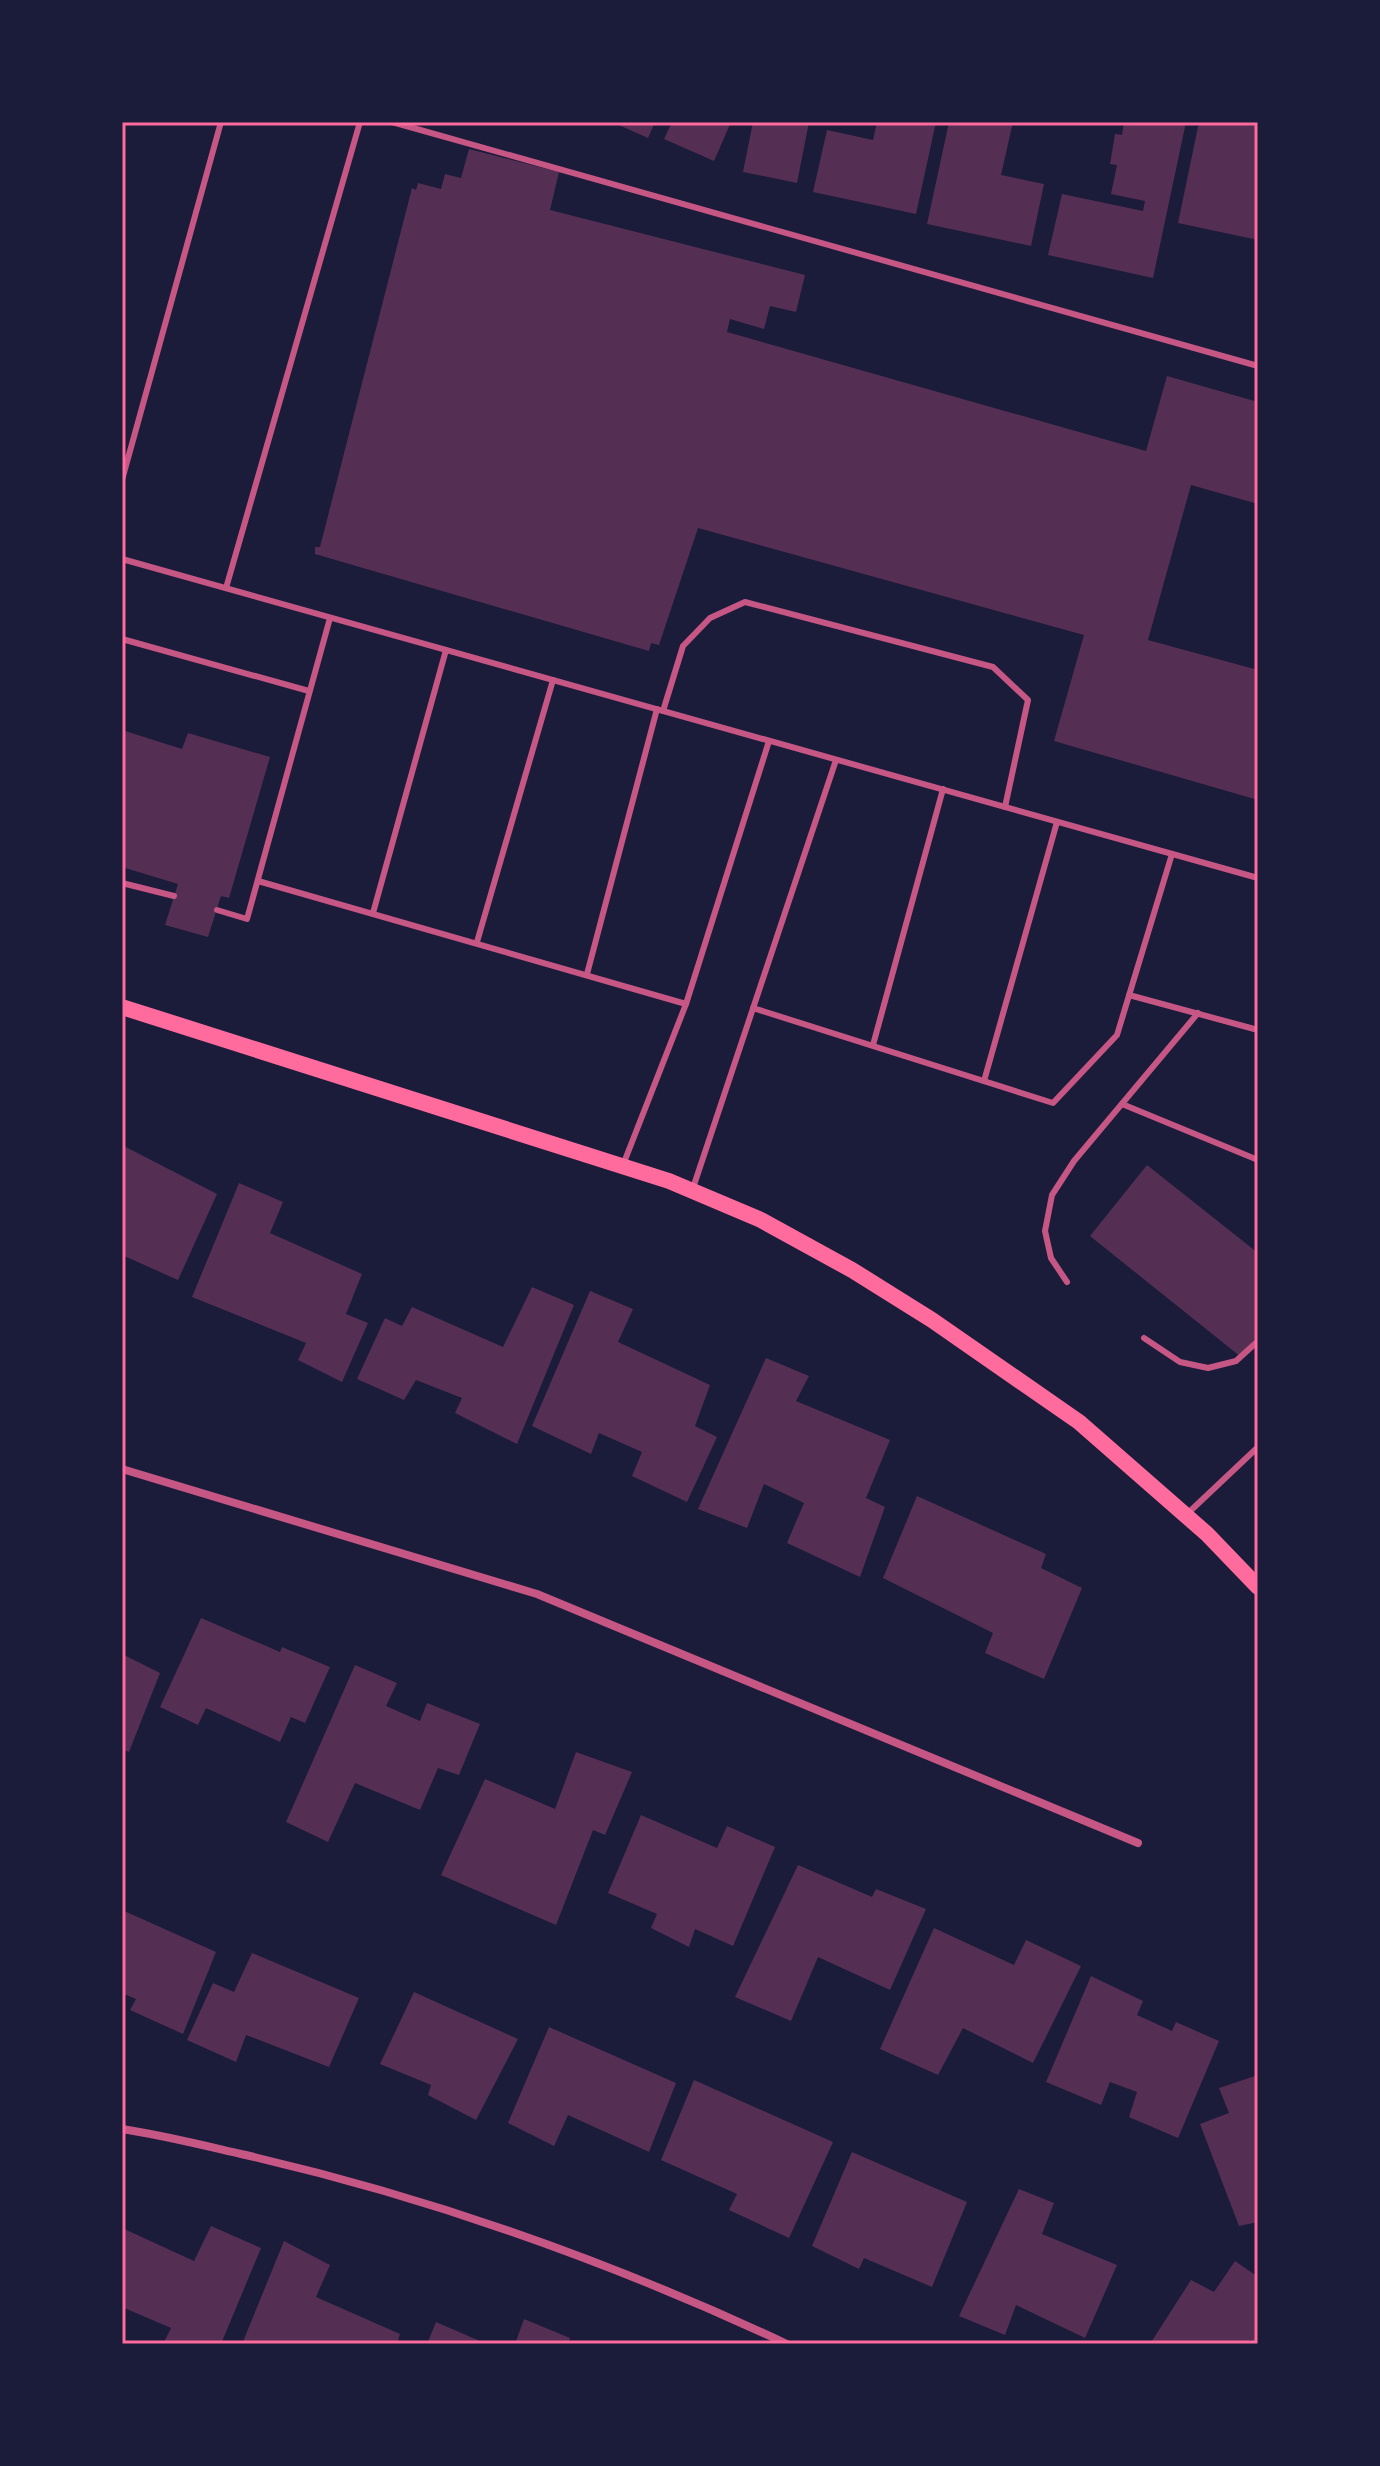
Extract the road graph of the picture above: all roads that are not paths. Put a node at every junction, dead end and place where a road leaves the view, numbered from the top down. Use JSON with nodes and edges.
{"nodes":[{"id":1,"x":221,"y":122,"type":"edge"},
{"id":2,"x":360,"y":122,"type":"edge"},
{"id":3,"x":392,"y":122,"type":"edge"},
{"id":4,"x":1258,"y":366,"type":"edge"},
{"id":5,"x":122,"y":480,"type":"edge"},
{"id":6,"x":122,"y":559,"type":"edge"},
{"id":7,"x":226,"y":588,"type":"junction"},
{"id":8,"x":330,"y":618,"type":"junction"},
{"id":9,"x":122,"y":639,"type":"edge"},
{"id":10,"x":446,"y":650,"type":"junction"},
{"id":11,"x":553,"y":680,"type":"junction"},
{"id":12,"x":309,"y":691,"type":"junction"},
{"id":13,"x":660,"y":710,"type":"junction"},
{"id":14,"x":769,"y":741,"type":"junction"},
{"id":15,"x":836,"y":760,"type":"junction"},
{"id":16,"x":943,"y":789,"type":"junction"},
{"id":17,"x":1005,"y":807,"type":"junction"},
{"id":18,"x":1057,"y":822,"type":"junction"},
{"id":19,"x":1172,"y":854,"type":"junction"},
{"id":20,"x":1258,"y":878,"type":"edge"},
{"id":21,"x":258,"y":881,"type":"junction"},
{"id":22,"x":122,"y":883,"type":"edge"},
{"id":23,"x":174,"y":896,"type":"dead end"},
{"id":24,"x":217,"y":910,"type":"dead end"},
{"id":25,"x":373,"y":913,"type":"junction"},
{"id":26,"x":477,"y":942,"type":"junction"},
{"id":27,"x":587,"y":974,"type":"junction"},
{"id":28,"x":1129,"y":995,"type":"junction"},
{"id":29,"x":686,"y":1004,"type":"junction"},
{"id":30,"x":122,"y":1007,"type":"edge"},
{"id":31,"x":753,"y":1008,"type":"junction"},
{"id":32,"x":1198,"y":1013,"type":"junction"},
{"id":33,"x":1258,"y":1030,"type":"edge"},
{"id":34,"x":873,"y":1045,"type":"junction"},
{"id":35,"x":984,"y":1081,"type":"junction"},
{"id":36,"x":1122,"y":1104,"type":"junction"},
{"id":37,"x":1258,"y":1160,"type":"edge"},
{"id":38,"x":622,"y":1166,"type":"junction"},
{"id":39,"x":692,"y":1191,"type":"junction"},
{"id":40,"x":1067,"y":1282,"type":"dead end"},
{"id":41,"x":1144,"y":1338,"type":"dead end"},
{"id":42,"x":1258,"y":1341,"type":"edge"},
{"id":43,"x":1258,"y":1447,"type":"edge"},
{"id":44,"x":122,"y":1469,"type":"edge"},
{"id":45,"x":1186,"y":1515,"type":"junction"},
{"id":46,"x":1258,"y":1587,"type":"edge"},
{"id":47,"x":1138,"y":1843,"type":"dead end"},
{"id":48,"x":122,"y":2129,"type":"edge"},
{"id":49,"x":787,"y":2344,"type":"edge"}],
"edges":[{"from":1,"to":5,"type":"lane"},
{"from":2,"to":7,"type":"lane"},
{"from":3,"to":4,"type":"lane"},
{"from":6,"to":7,"type":"lane"},
{"from":7,"to":8,"type":"lane"},
{"from":8,"to":10,"type":"lane"},
{"from":8,"to":12,"type":"lane"},
{"from":9,"to":12,"type":"lane"},
{"from":10,"to":11,"type":"lane"},
{"from":10,"to":25,"type":"lane"},
{"from":11,"to":13,"type":"lane"},
{"from":11,"to":26,"type":"lane"},
{"from":12,"to":21,"type":"lane"},
{"from":13,"to":14,"type":"lane"},
{"from":13,"to":17,"type":"lane"},
{"from":13,"to":27,"type":"lane"},
{"from":14,"to":15,"type":"lane"},
{"from":14,"to":29,"type":"lane"},
{"from":15,"to":16,"type":"lane"},
{"from":15,"to":31,"type":"lane"},
{"from":16,"to":17,"type":"lane"},
{"from":16,"to":34,"type":"lane"},
{"from":17,"to":18,"type":"lane"},
{"from":18,"to":19,"type":"lane"},
{"from":18,"to":35,"type":"lane"},
{"from":19,"to":20,"type":"lane"},
{"from":19,"to":28,"type":"lane"},
{"from":21,"to":24,"type":"lane"},
{"from":21,"to":25,"type":"lane"},
{"from":22,"to":23,"type":"lane"},
{"from":25,"to":26,"type":"lane"},
{"from":26,"to":27,"type":"lane"},
{"from":27,"to":29,"type":"lane"},
{"from":28,"to":32,"type":"lane"},
{"from":28,"to":35,"type":"lane"},
{"from":29,"to":38,"type":"lane"},
{"from":30,"to":38,"type":"main road"},
{"from":31,"to":34,"type":"lane"},
{"from":31,"to":39,"type":"lane"},
{"from":32,"to":33,"type":"lane"},
{"from":32,"to":36,"type":"lane"},
{"from":34,"to":35,"type":"lane"},
{"from":36,"to":37,"type":"lane"},
{"from":36,"to":40,"type":"lane"},
{"from":38,"to":39,"type":"main road"},
{"from":39,"to":45,"type":"main road"},
{"from":41,"to":42,"type":"lane"},
{"from":43,"to":45,"type":"lane"},
{"from":44,"to":47,"type":"street"},
{"from":45,"to":46,"type":"main road"},
{"from":48,"to":49,"type":"street"}]}
